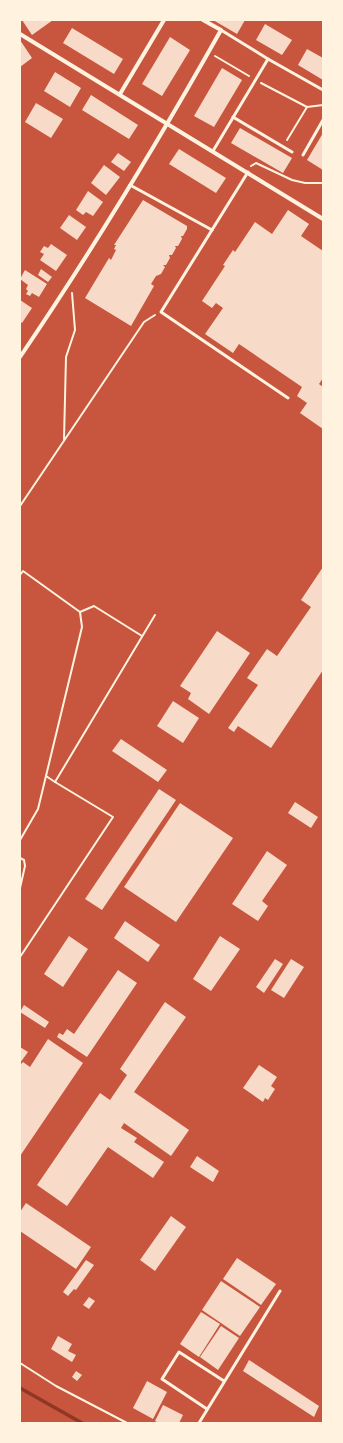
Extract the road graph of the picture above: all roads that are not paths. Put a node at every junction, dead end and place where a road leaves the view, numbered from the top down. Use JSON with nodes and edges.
{"nodes":[{"id":1,"x":164,"y":20,"type":"edge"},
{"id":2,"x":203,"y":20,"type":"edge"},
{"id":3,"x":221,"y":30,"type":"junction"},
{"id":4,"x":20,"y":34,"type":"edge"},
{"id":5,"x":268,"y":59,"type":"junction"},
{"id":6,"x":323,"y":90,"type":"edge"},
{"id":7,"x":120,"y":94,"type":"junction"},
{"id":8,"x":233,"y":117,"type":"junction"},
{"id":9,"x":323,"y":120,"type":"edge"},
{"id":10,"x":168,"y":124,"type":"junction"},
{"id":11,"x":213,"y":151,"type":"junction"},
{"id":12,"x":292,"y":152,"type":"dead end"},
{"id":13,"x":303,"y":155,"type":"dead end"},
{"id":14,"x":247,"y":172,"type":"junction"},
{"id":15,"x":130,"y":185,"type":"junction"},
{"id":16,"x":323,"y":219,"type":"edge"},
{"id":17,"x":212,"y":230,"type":"junction"},
{"id":18,"x":20,"y":357,"type":"edge"},
{"id":19,"x":288,"y":398,"type":"dead end"},
{"id":20,"x":280,"y":1291,"type":"dead end"},
{"id":21,"x":224,"y":1381,"type":"junction"},
{"id":22,"x":207,"y":1409,"type":"junction"},
{"id":23,"x":199,"y":1423,"type":"edge"}],
"edges":[{"from":1,"to":7,"type":"street"},
{"from":2,"to":3,"type":"street"},
{"from":3,"to":5,"type":"lane"},
{"from":3,"to":10,"type":"street"},
{"from":4,"to":7,"type":"street"},
{"from":5,"to":6,"type":"lane"},
{"from":5,"to":8,"type":"lane"},
{"from":7,"to":10,"type":"street"},
{"from":8,"to":11,"type":"lane"},
{"from":8,"to":12,"type":"lane"},
{"from":9,"to":13,"type":"lane"},
{"from":10,"to":11,"type":"street"},
{"from":10,"to":15,"type":"street"},
{"from":11,"to":14,"type":"street"},
{"from":14,"to":16,"type":"street"},
{"from":14,"to":17,"type":"lane"},
{"from":15,"to":17,"type":"lane"},
{"from":15,"to":18,"type":"street"},
{"from":17,"to":19,"type":"lane"},
{"from":20,"to":21,"type":"lane"},
{"from":21,"to":22,"type":"lane"},
{"from":21,"to":22,"type":"lane"},
{"from":22,"to":23,"type":"lane"}]}
